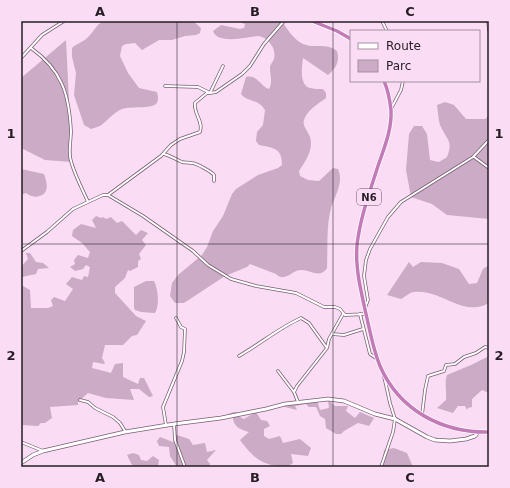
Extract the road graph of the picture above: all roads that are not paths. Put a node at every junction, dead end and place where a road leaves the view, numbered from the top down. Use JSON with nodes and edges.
{"nodes":[{"id":1,"x":64,"y":21,"type":"edge"},
{"id":2,"x":284,"y":21,"type":"edge"},
{"id":3,"x":312,"y":21,"type":"edge"},
{"id":4,"x":382,"y":21,"type":"edge"},
{"id":5,"x":488,"y":21,"type":"edge"},
{"id":6,"x":386,"y":30,"type":"edge"},
{"id":7,"x":489,"y":30,"type":"edge"},
{"id":8,"x":350,"y":38,"type":"edge"},
{"id":9,"x":31,"y":48,"type":"junction"},
{"id":10,"x":21,"y":58,"type":"edge"},
{"id":11,"x":223,"y":66,"type":"dead end"},
{"id":12,"x":384,"y":82,"type":"edge"},
{"id":13,"x":403,"y":82,"type":"edge"},
{"id":14,"x":165,"y":86,"type":"dead end"},
{"id":15,"x":210,"y":93,"type":"junction"},
{"id":16,"x":391,"y":110,"type":"junction"},
{"id":17,"x":489,"y":140,"type":"edge"},
{"id":18,"x":164,"y":154,"type":"junction"},
{"id":19,"x":473,"y":157,"type":"junction"},
{"id":20,"x":489,"y":168,"type":"edge"},
{"id":21,"x":214,"y":181,"type":"dead end"},
{"id":22,"x":108,"y":195,"type":"junction"},
{"id":23,"x":88,"y":202,"type":"junction"},
{"id":24,"x":21,"y":251,"type":"edge"},
{"id":25,"x":365,"y":309,"type":"junction"},
{"id":26,"x":343,"y":314,"type":"junction"},
{"id":27,"x":360,"y":314,"type":"junction"},
{"id":28,"x":366,"y":314,"type":"junction"},
{"id":29,"x":176,"y":318,"type":"dead end"},
{"id":30,"x":363,"y":329,"type":"junction"},
{"id":31,"x":332,"y":334,"type":"junction"},
{"id":32,"x":326,"y":348,"type":"junction"},
{"id":33,"x":489,"y":348,"type":"edge"},
{"id":34,"x":239,"y":356,"type":"dead end"},
{"id":35,"x":377,"y":359,"type":"junction"},
{"id":36,"x":278,"y":371,"type":"dead end"},
{"id":37,"x":383,"y":373,"type":"junction"},
{"id":38,"x":294,"y":392,"type":"junction"},
{"id":39,"x":80,"y":400,"type":"dead end"},
{"id":40,"x":298,"y":402,"type":"junction"},
{"id":41,"x":422,"y":416,"type":"junction"},
{"id":42,"x":395,"y":419,"type":"junction"},
{"id":43,"x":174,"y":424,"type":"junction"},
{"id":44,"x":166,"y":425,"type":"junction"},
{"id":45,"x":125,"y":432,"type":"junction"},
{"id":46,"x":478,"y":432,"type":"junction"},
{"id":47,"x":489,"y":432,"type":"edge"},
{"id":48,"x":21,"y":442,"type":"edge"},
{"id":49,"x":43,"y":451,"type":"junction"},
{"id":50,"x":21,"y":463,"type":"edge"},
{"id":51,"x":185,"y":467,"type":"edge"},
{"id":52,"x":381,"y":467,"type":"edge"}],
"edges":[{"from":1,"to":9,"type":"street"},
{"from":2,"to":15,"type":"street"},
{"from":3,"to":8,"type":"highway"},
{"from":4,"to":6,"type":"street"},
{"from":5,"to":7,"type":"street"},
{"from":9,"to":10,"type":"street"},
{"from":9,"to":23,"type":"street"},
{"from":11,"to":15,"type":"street"},
{"from":12,"to":16,"type":"highway","number":"N6"},
{"from":13,"to":16,"type":"street"},
{"from":14,"to":15,"type":"street"},
{"from":15,"to":18,"type":"street"},
{"from":16,"to":25,"type":"highway","number":"N6"},
{"from":17,"to":19,"type":"street"},
{"from":18,"to":21,"type":"street"},
{"from":18,"to":22,"type":"street"},
{"from":19,"to":20,"type":"street"},
{"from":19,"to":25,"type":"street"},
{"from":22,"to":23,"type":"street"},
{"from":22,"to":26,"type":"street"},
{"from":23,"to":24,"type":"street"},
{"from":25,"to":28,"type":"highway","number":"N6"},
{"from":26,"to":27,"type":"street"},
{"from":26,"to":31,"type":"street"},
{"from":27,"to":28,"type":"street"},
{"from":27,"to":30,"type":"street"},
{"from":28,"to":35,"type":"highway","number":"N6"},
{"from":29,"to":44,"type":"street"},
{"from":30,"to":31,"type":"street"},
{"from":30,"to":35,"type":"street"},
{"from":31,"to":32,"type":"street"},
{"from":32,"to":34,"type":"street"},
{"from":32,"to":38,"type":"street"},
{"from":33,"to":41,"type":"street"},
{"from":35,"to":37,"type":"highway","number":"N6"},
{"from":36,"to":38,"type":"street"},
{"from":37,"to":41,"type":"highway","number":"N6"},
{"from":37,"to":42,"type":"street"},
{"from":38,"to":40,"type":"street"},
{"from":39,"to":45,"type":"street"},
{"from":40,"to":42,"type":"street"},
{"from":40,"to":43,"type":"street"},
{"from":41,"to":46,"type":"highway","number":"N6"},
{"from":42,"to":46,"type":"street"},
{"from":42,"to":52,"type":"street"},
{"from":43,"to":44,"type":"street"},
{"from":43,"to":51,"type":"street"},
{"from":44,"to":45,"type":"street"},
{"from":45,"to":49,"type":"street"},
{"from":46,"to":47,"type":"highway","number":"N6"},
{"from":48,"to":49,"type":"street"},
{"from":49,"to":50,"type":"street"}]}
